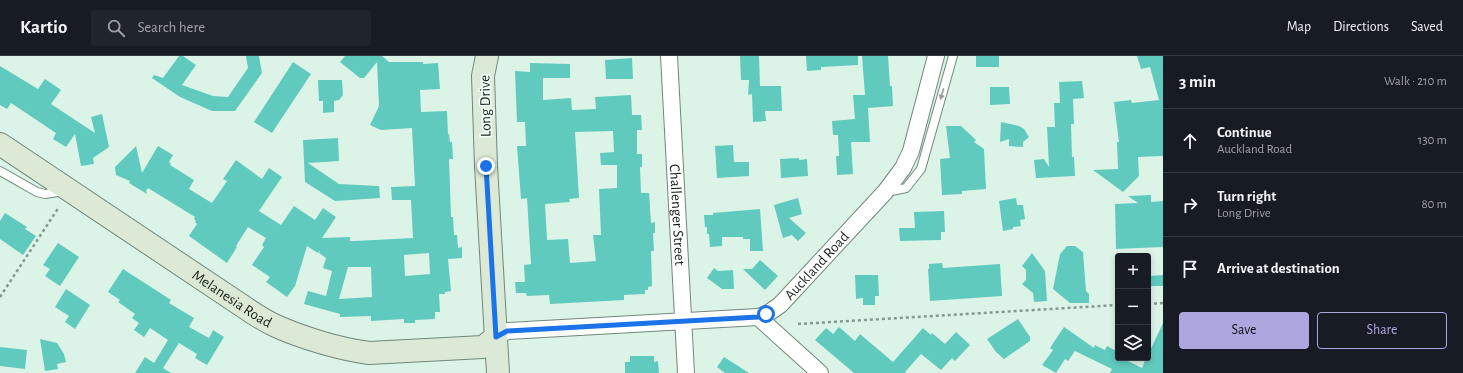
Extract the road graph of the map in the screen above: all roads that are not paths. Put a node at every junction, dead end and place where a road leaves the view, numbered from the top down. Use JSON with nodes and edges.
{"nodes":[{"id":1,"x":487,"y":56,"type":"edge"},
{"id":2,"x":669,"y":56,"type":"edge"},
{"id":3,"x":936,"y":56,"type":"edge"},
{"id":4,"x":953,"y":56,"type":"edge"},
{"id":5,"x":0,"y":144,"type":"edge"},
{"id":6,"x":0,"y":171,"type":"edge"},
{"id":7,"x":885,"y":192,"type":"junction"},
{"id":8,"x":65,"y":198,"type":"junction"},
{"id":9,"x":758,"y":317,"type":"junction"},
{"id":10,"x":683,"y":321,"type":"junction"},
{"id":11,"x":496,"y":337,"type":"junction"},
{"id":12,"x":498,"y":373,"type":"edge"},
{"id":13,"x":686,"y":373,"type":"edge"},
{"id":14,"x":820,"y":373,"type":"edge"}],
"edges":[{"from":1,"to":11,"type":"street","name":"Long Drive"},
{"from":2,"to":10,"type":"street","name":"Challenger Street"},
{"from":3,"to":7,"type":"street","name":"Auckland Road"},
{"from":4,"to":7,"type":"lane","one_way":true},
{"from":5,"to":8,"type":"street","name":"Melanesia Road"},
{"from":6,"to":8,"type":"lane"},
{"from":7,"to":9,"type":"street","name":"Auckland Road"},
{"from":8,"to":11,"type":"street","name":"Melanesia Road"},
{"from":9,"to":10,"type":"street","name":"Auckland Road"},
{"from":9,"to":14,"type":"street"},
{"from":10,"to":11,"type":"street","name":"Auckland Road"},
{"from":10,"to":13,"type":"street","name":"Challenger Street"},
{"from":11,"to":12,"type":"street","name":"Long Drive"}]}
